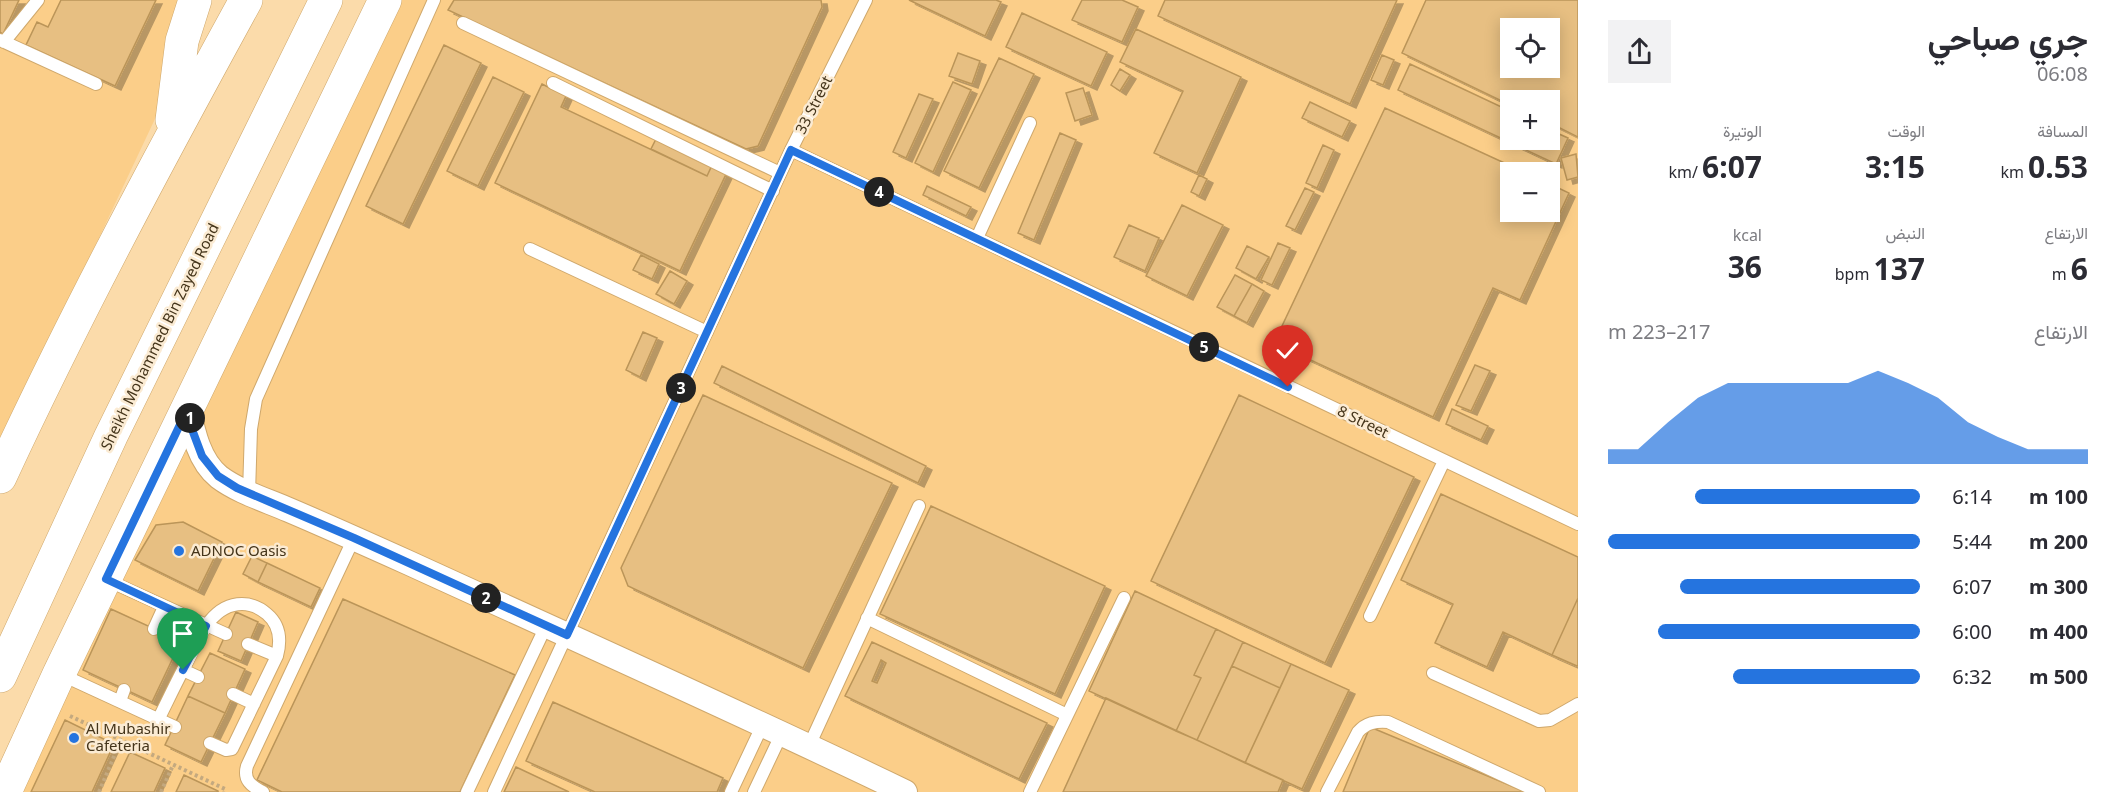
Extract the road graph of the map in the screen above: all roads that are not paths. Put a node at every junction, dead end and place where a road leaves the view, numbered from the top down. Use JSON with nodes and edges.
{"nodes":[{"id":1,"x":38,"y":0,"type":"edge"},
{"id":2,"x":195,"y":0,"type":"edge"},
{"id":3,"x":246,"y":0,"type":"edge"},
{"id":4,"x":326,"y":0,"type":"edge"},
{"id":5,"x":385,"y":0,"type":"edge"},
{"id":6,"x":434,"y":0,"type":"edge"},
{"id":7,"x":866,"y":0,"type":"edge"},
{"id":8,"x":463,"y":23,"type":"dead end"},
{"id":9,"x":2,"y":41,"type":"edge"},
{"id":10,"x":553,"y":83,"type":"dead end"},
{"id":11,"x":96,"y":84,"type":"dead end"},
{"id":12,"x":1030,"y":123,"type":"dead end"},
{"id":13,"x":170,"y":139,"type":"junction"},
{"id":14,"x":791,"y":150,"type":"junction"},
{"id":15,"x":780,"y":173,"type":"junction"},
{"id":16,"x":773,"y":191,"type":"junction"},
{"id":17,"x":977,"y":238,"type":"junction"},
{"id":18,"x":530,"y":249,"type":"dead end"},
{"id":19,"x":707,"y":332,"type":"junction"},
{"id":20,"x":188,"y":408,"type":"junction"},
{"id":21,"x":1444,"y":461,"type":"junction"},
{"id":22,"x":0,"y":477,"type":"edge"},
{"id":23,"x":249,"y":493,"type":"junction"},
{"id":24,"x":919,"y":506,"type":"dead end"},
{"id":25,"x":1578,"y":525,"type":"edge"},
{"id":26,"x":354,"y":538,"type":"junction"},
{"id":27,"x":106,"y":579,"type":"junction"},
{"id":28,"x":1124,"y":598,"type":"dead end"},
{"id":29,"x":164,"y":607,"type":"junction"},
{"id":30,"x":1370,"y":616,"type":"dead end"},
{"id":31,"x":867,"y":618,"type":"junction"},
{"id":32,"x":206,"y":626,"type":"junction"},
{"id":33,"x":154,"y":629,"type":"dead end"},
{"id":34,"x":556,"y":630,"type":"junction"},
{"id":35,"x":226,"y":634,"type":"dead end"},
{"id":36,"x":248,"y":644,"type":"dead end"},
{"id":37,"x":277,"y":656,"type":"junction"},
{"id":38,"x":183,"y":670,"type":"junction"},
{"id":39,"x":1433,"y":673,"type":"dead end"},
{"id":40,"x":59,"y":674,"type":"junction"},
{"id":41,"x":0,"y":676,"type":"edge"},
{"id":42,"x":198,"y":677,"type":"dead end"},
{"id":43,"x":233,"y":694,"type":"dead end"},
{"id":44,"x":254,"y":704,"type":"junction"},
{"id":45,"x":1578,"y":704,"type":"edge"},
{"id":46,"x":1067,"y":715,"type":"junction"},
{"id":47,"x":158,"y":720,"type":"junction"},
{"id":48,"x":175,"y":727,"type":"dead end"},
{"id":49,"x":772,"y":729,"type":"junction"},
{"id":50,"x":210,"y":743,"type":"dead end"},
{"id":51,"x":809,"y":746,"type":"junction"},
{"id":52,"x":5,"y":792,"type":"edge"},
{"id":53,"x":262,"y":792,"type":"edge"},
{"id":54,"x":467,"y":792,"type":"edge"},
{"id":55,"x":494,"y":792,"type":"edge"},
{"id":56,"x":731,"y":792,"type":"edge"},
{"id":57,"x":754,"y":792,"type":"edge"},
{"id":58,"x":905,"y":792,"type":"edge"},
{"id":59,"x":1030,"y":792,"type":"edge"},
{"id":60,"x":1328,"y":792,"type":"edge"},
{"id":61,"x":1539,"y":792,"type":"edge"}],
"edges":[{"from":1,"to":9,"type":"lane"},
{"from":2,"to":13,"type":"main road"},
{"from":3,"to":13,"type":"main road"},
{"from":4,"to":41,"type":"main road","name":"Sheikh Mohammed Bin Zayed Road"},
{"from":5,"to":20,"type":"main road"},
{"from":6,"to":23,"type":"lane"},
{"from":7,"to":14,"type":"lane","name":"33 Street"},
{"from":8,"to":15,"type":"lane"},
{"from":9,"to":11,"type":"lane"},
{"from":10,"to":16,"type":"lane"},
{"from":12,"to":17,"type":"lane"},
{"from":13,"to":22,"type":"main road"},
{"from":14,"to":15,"type":"lane","name":"33 Street"},
{"from":14,"to":17,"type":"lane","name":"8 Street"},
{"from":15,"to":16,"type":"lane","name":"33 Street"},
{"from":16,"to":19,"type":"lane","name":"33 Street"},
{"from":17,"to":21,"type":"lane","name":"8 Street"},
{"from":18,"to":19,"type":"lane"},
{"from":19,"to":34,"type":"lane","name":"33 Street"},
{"from":20,"to":23,"type":"street"},
{"from":20,"to":27,"type":"main road"},
{"from":21,"to":25,"type":"lane","name":"8 Street"},
{"from":21,"to":30,"type":"lane"},
{"from":23,"to":26,"type":"street"},
{"from":24,"to":31,"type":"lane"},
{"from":26,"to":34,"type":"street"},
{"from":26,"to":53,"type":"lane"},
{"from":27,"to":29,"type":"lane"},
{"from":27,"to":40,"type":"main road"},
{"from":28,"to":46,"type":"lane"},
{"from":29,"to":32,"type":"lane"},
{"from":29,"to":33,"type":"lane"},
{"from":31,"to":46,"type":"lane"},
{"from":31,"to":51,"type":"lane"},
{"from":32,"to":35,"type":"lane"},
{"from":32,"to":37,"type":"lane"},
{"from":32,"to":38,"type":"lane"},
{"from":34,"to":49,"type":"street"},
{"from":34,"to":54,"type":"lane"},
{"from":34,"to":55,"type":"lane"},
{"from":36,"to":37,"type":"lane"},
{"from":37,"to":44,"type":"lane"},
{"from":38,"to":42,"type":"lane"},
{"from":38,"to":47,"type":"lane"},
{"from":39,"to":45,"type":"lane"},
{"from":40,"to":47,"type":"lane"},
{"from":40,"to":52,"type":"main road"},
{"from":43,"to":44,"type":"lane"},
{"from":44,"to":50,"type":"lane"},
{"from":46,"to":59,"type":"lane"},
{"from":47,"to":48,"type":"lane"},
{"from":49,"to":51,"type":"street"},
{"from":49,"to":56,"type":"lane"},
{"from":49,"to":57,"type":"lane"},
{"from":51,"to":58,"type":"street"},
{"from":60,"to":61,"type":"lane"}]}
